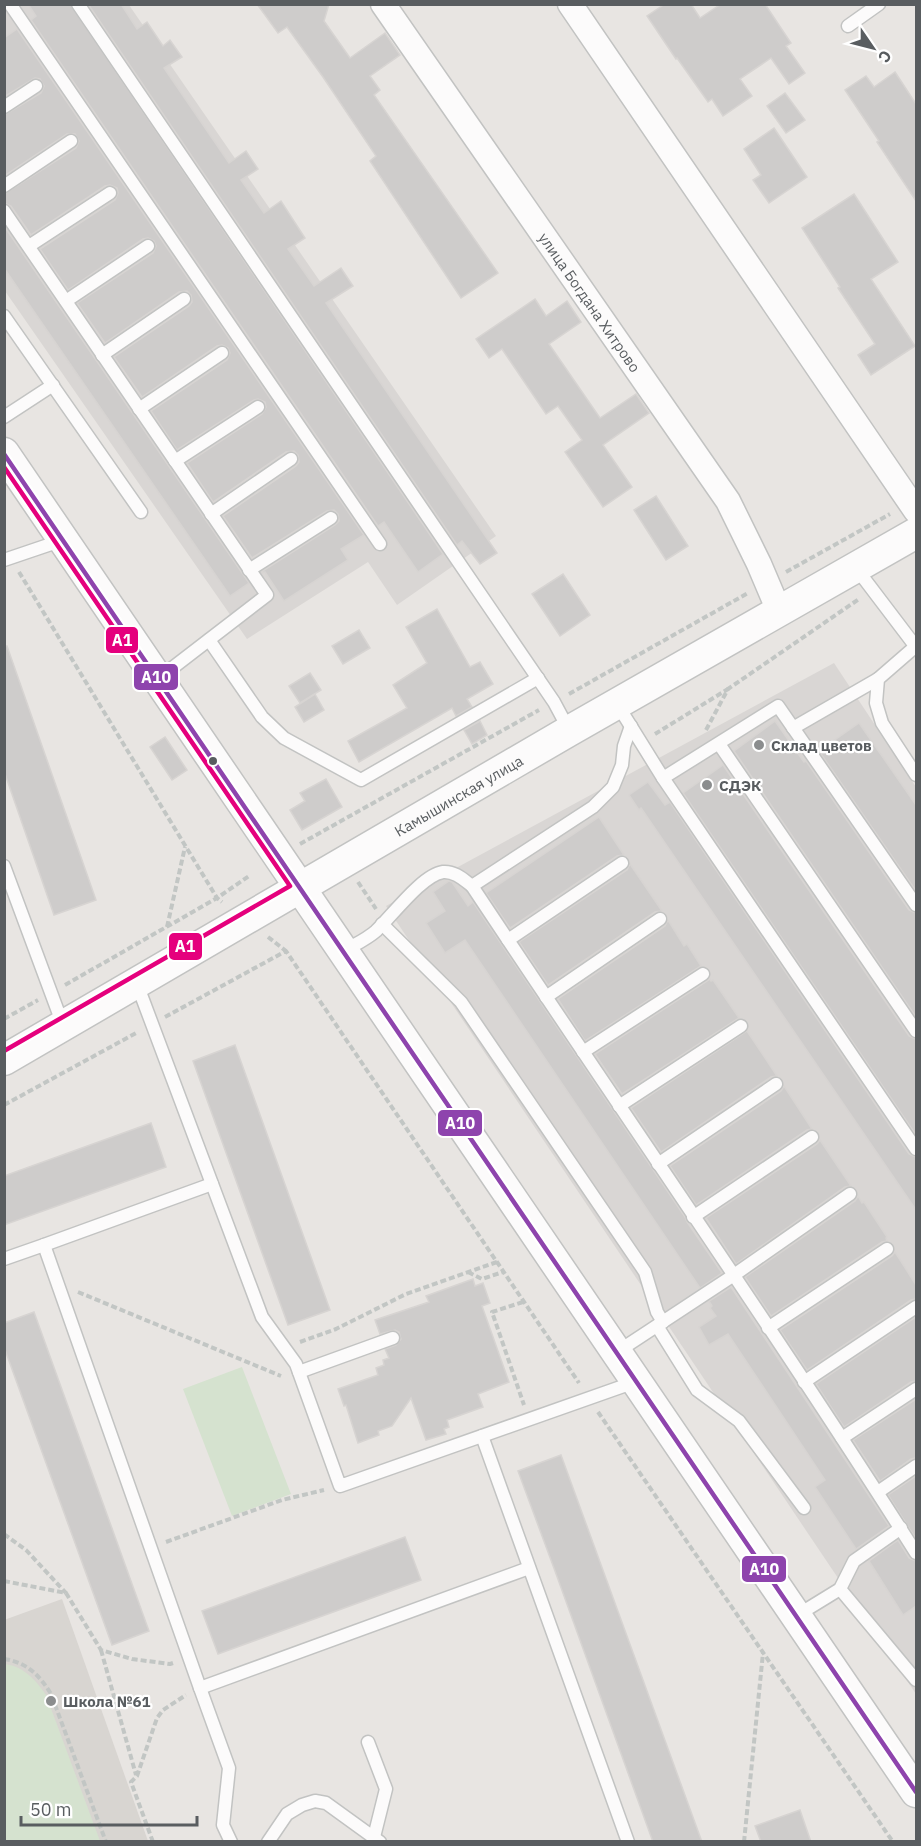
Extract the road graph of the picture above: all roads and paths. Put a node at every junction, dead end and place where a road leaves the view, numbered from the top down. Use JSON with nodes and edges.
{"nodes":[{"id":1,"x":10,"y":4,"type":"edge"},
{"id":2,"x":78,"y":4,"type":"edge"},
{"id":3,"x":383,"y":4,"type":"edge"},
{"id":4,"x":570,"y":4,"type":"edge"},
{"id":5,"x":879,"y":4,"type":"edge"},
{"id":6,"x":848,"y":26,"type":"dead end"},
{"id":7,"x":36,"y":86,"type":"dead end"},
{"id":8,"x":4,"y":107,"type":"edge"},
{"id":9,"x":71,"y":141,"type":"dead end"},
{"id":10,"x":4,"y":186,"type":"edge"},
{"id":11,"x":110,"y":193,"type":"dead end"},
{"id":12,"x":4,"y":211,"type":"edge"},
{"id":13,"x":28,"y":246,"type":"junction"},
{"id":14,"x":148,"y":246,"type":"dead end"},
{"id":15,"x":184,"y":299,"type":"dead end"},
{"id":16,"x":66,"y":301,"type":"junction"},
{"id":17,"x":4,"y":316,"type":"edge"},
{"id":18,"x":222,"y":353,"type":"dead end"},
{"id":19,"x":102,"y":355,"type":"junction"},
{"id":20,"x":53,"y":385,"type":"junction"},
{"id":21,"x":258,"y":407,"type":"dead end"},
{"id":22,"x":140,"y":409,"type":"junction"},
{"id":23,"x":4,"y":417,"type":"edge"},
{"id":24,"x":4,"y":453,"type":"edge"},
{"id":25,"x":291,"y":459,"type":"dead end"},
{"id":26,"x":176,"y":462,"type":"junction"},
{"id":27,"x":914,"y":506,"type":"edge"},
{"id":28,"x":141,"y":512,"type":"dead end"},
{"id":29,"x":211,"y":514,"type":"junction"},
{"id":30,"x":331,"y":518,"type":"dead end"},
{"id":31,"x":916,"y":533,"type":"edge"},
{"id":32,"x":64,"y":540,"type":"junction"},
{"id":33,"x":380,"y":544,"type":"dead end"},
{"id":34,"x":8,"y":559,"type":"edge"},
{"id":35,"x":249,"y":570,"type":"junction"},
{"id":36,"x":864,"y":579,"type":"junction"},
{"id":37,"x":767,"y":582,"type":"junction"},
{"id":38,"x":779,"y":611,"type":"junction"},
{"id":39,"x":209,"y":640,"type":"junction"},
{"id":40,"x":916,"y":647,"type":"edge"},
{"id":41,"x":538,"y":678,"type":"junction"},
{"id":42,"x":158,"y":679,"type":"junction"},
{"id":43,"x":878,"y":679,"type":"junction"},
{"id":44,"x":729,"y":689,"type":"junction"},
{"id":45,"x":554,"y":702,"type":"junction"},
{"id":46,"x":624,"y":715,"type":"junction"},
{"id":47,"x":793,"y":728,"type":"junction"},
{"id":48,"x":569,"y":731,"type":"junction"},
{"id":49,"x":705,"y":733,"type":"dead end"},
{"id":50,"x":641,"y":742,"type":"junction"},
{"id":51,"x":719,"y":744,"type":"junction"},
{"id":52,"x":916,"y":775,"type":"edge"},
{"id":53,"x":663,"y":777,"type":"junction"},
{"id":54,"x":322,"y":831,"type":"junction"},
{"id":55,"x":327,"y":837,"type":"dead end"},
{"id":56,"x":300,"y":844,"type":"dead end"},
{"id":57,"x":185,"y":846,"type":"junction"},
{"id":58,"x":622,"y":863,"type":"dead end"},
{"id":59,"x":4,"y":866,"type":"edge"},
{"id":60,"x":249,"y":876,"type":"dead end"},
{"id":61,"x":358,"y":882,"type":"dead end"},
{"id":62,"x":472,"y":886,"type":"junction"},
{"id":63,"x":301,"y":888,"type":"junction"},
{"id":64,"x":217,"y":898,"type":"junction"},
{"id":65,"x":916,"y":905,"type":"edge"},
{"id":66,"x":660,"y":919,"type":"dead end"},
{"id":67,"x":383,"y":923,"type":"junction"},
{"id":68,"x":167,"y":927,"type":"junction"},
{"id":69,"x":268,"y":938,"type":"dead end"},
{"id":70,"x":508,"y":940,"type":"junction"},
{"id":71,"x":286,"y":951,"type":"junction"},
{"id":72,"x":344,"y":951,"type":"junction"},
{"id":73,"x":703,"y":974,"type":"dead end"},
{"id":74,"x":137,"y":984,"type":"junction"},
{"id":75,"x":50,"y":993,"type":"junction"},
{"id":76,"x":546,"y":997,"type":"junction"},
{"id":77,"x":4,"y":1019,"type":"edge"},
{"id":78,"x":153,"y":1024,"type":"junction"},
{"id":79,"x":63,"y":1026,"type":"junction"},
{"id":80,"x":741,"y":1026,"type":"dead end"},
{"id":81,"x":916,"y":1031,"type":"edge"},
{"id":82,"x":583,"y":1052,"type":"junction"},
{"id":83,"x":4,"y":1060,"type":"edge"},
{"id":84,"x":776,"y":1084,"type":"dead end"},
{"id":85,"x":4,"y":1105,"type":"edge"},
{"id":86,"x":619,"y":1106,"type":"junction"},
{"id":87,"x":812,"y":1137,"type":"dead end"},
{"id":88,"x":916,"y":1149,"type":"edge"},
{"id":89,"x":658,"y":1164,"type":"junction"},
{"id":90,"x":212,"y":1184,"type":"junction"},
{"id":91,"x":850,"y":1194,"type":"dead end"},
{"id":92,"x":693,"y":1217,"type":"junction"},
{"id":93,"x":44,"y":1245,"type":"junction"},
{"id":94,"x":887,"y":1249,"type":"dead end"},
{"id":95,"x":4,"y":1259,"type":"edge"},
{"id":96,"x":496,"y":1262,"type":"junction"},
{"id":97,"x":467,"y":1272,"type":"junction"},
{"id":98,"x":503,"y":1272,"type":"junction"},
{"id":99,"x":734,"y":1275,"type":"junction"},
{"id":100,"x":58,"y":1283,"type":"junction"},
{"id":101,"x":524,"y":1302,"type":"junction"},
{"id":102,"x":916,"y":1307,"type":"edge"},
{"id":103,"x":660,"y":1324,"type":"junction"},
{"id":104,"x":768,"y":1328,"type":"junction"},
{"id":105,"x":393,"y":1338,"type":"dead end"},
{"id":106,"x":284,"y":1348,"type":"junction"},
{"id":107,"x":617,"y":1352,"type":"junction"},
{"id":108,"x":299,"y":1372,"type":"junction"},
{"id":109,"x":637,"y":1382,"type":"junction"},
{"id":110,"x":804,"y":1382,"type":"junction"},
{"id":111,"x":304,"y":1386,"type":"junction"},
{"id":112,"x":916,"y":1389,"type":"edge"},
{"id":113,"x":589,"y":1399,"type":"junction"},
{"id":114,"x":526,"y":1411,"type":"dead end"},
{"id":115,"x":482,"y":1436,"type":"junction"},
{"id":116,"x":842,"y":1438,"type":"junction"},
{"id":117,"x":916,"y":1466,"type":"edge"},
{"id":118,"x":340,"y":1486,"type":"junction"},
{"id":119,"x":878,"y":1492,"type":"junction"},
{"id":120,"x":804,"y":1508,"type":"dead end"},
{"id":121,"x":901,"y":1528,"type":"junction"},
{"id":122,"x":4,"y":1534,"type":"edge"},
{"id":123,"x":151,"y":1548,"type":"junction"},
{"id":124,"x":916,"y":1553,"type":"edge"},
{"id":125,"x":529,"y":1568,"type":"junction"},
{"id":126,"x":4,"y":1581,"type":"edge"},
{"id":127,"x":840,"y":1588,"type":"junction"},
{"id":128,"x":66,"y":1593,"type":"junction"},
{"id":129,"x":796,"y":1616,"type":"junction"},
{"id":130,"x":101,"y":1650,"type":"junction"},
{"id":131,"x":763,"y":1652,"type":"junction"},
{"id":132,"x":189,"y":1658,"type":"junction"},
{"id":133,"x":4,"y":1659,"type":"edge"},
{"id":134,"x":916,"y":1680,"type":"edge"},
{"id":135,"x":200,"y":1688,"type":"junction"},
{"id":136,"x":368,"y":1742,"type":"dead end"},
{"id":137,"x":137,"y":1776,"type":"junction"},
{"id":138,"x":916,"y":1792,"type":"edge"},
{"id":139,"x":377,"y":1839,"type":"edge"},
{"id":140,"x":106,"y":1842,"type":"edge"},
{"id":141,"x":153,"y":1842,"type":"edge"},
{"id":142,"x":231,"y":1842,"type":"edge"},
{"id":143,"x":268,"y":1842,"type":"edge"},
{"id":144,"x":628,"y":1842,"type":"edge"},
{"id":145,"x":744,"y":1842,"type":"edge"},
{"id":146,"x":893,"y":1842,"type":"edge"}],
"edges":[{"from":1,"to":33,"type":"lane"},
{"from":2,"to":41,"type":"lane"},
{"from":3,"to":37,"type":"street","name":"улица Богдана Хитрово"},
{"from":4,"to":27,"type":"street"},
{"from":5,"to":6,"type":"lane"},
{"from":7,"to":8,"type":"lane"},
{"from":9,"to":10,"type":"lane"},
{"from":11,"to":13,"type":"lane"},
{"from":12,"to":13,"type":"lane"},
{"from":13,"to":16,"type":"lane"},
{"from":14,"to":16,"type":"lane"},
{"from":15,"to":19,"type":"lane"},
{"from":16,"to":19,"type":"lane"},
{"from":17,"to":20,"type":"lane"},
{"from":18,"to":22,"type":"lane"},
{"from":19,"to":22,"type":"lane"},
{"from":20,"to":23,"type":"lane"},
{"from":20,"to":28,"type":"lane"},
{"from":21,"to":26,"type":"lane"},
{"from":22,"to":26,"type":"lane"},
{"from":24,"to":32,"type":"street"},
{"from":25,"to":29,"type":"lane"},
{"from":26,"to":29,"type":"lane"},
{"from":27,"to":37,"type":"path"},
{"from":29,"to":35,"type":"lane"},
{"from":30,"to":35,"type":"lane"},
{"from":31,"to":36,"type":"street","name":"Камышинская улица"},
{"from":32,"to":34,"type":"lane"},
{"from":32,"to":42,"type":"street"},
{"from":34,"to":57,"type":"path"},
{"from":35,"to":39,"type":"lane"},
{"from":36,"to":38,"type":"street","name":"Камышинская улица"},
{"from":36,"to":40,"type":"lane"},
{"from":36,"to":44,"type":"path"},
{"from":37,"to":38,"type":"street","name":"улица Богдана Хитрово"},
{"from":37,"to":45,"type":"path"},
{"from":38,"to":46,"type":"street","name":"Камышинская улица"},
{"from":39,"to":41,"type":"lane"},
{"from":39,"to":42,"type":"lane"},
{"from":40,"to":43,"type":"lane"},
{"from":41,"to":45,"type":"lane"},
{"from":42,"to":63,"type":"street"},
{"from":43,"to":47,"type":"lane"},
{"from":43,"to":52,"type":"lane"},
{"from":44,"to":49,"type":"path"},
{"from":44,"to":50,"type":"path"},
{"from":45,"to":48,"type":"lane"},
{"from":45,"to":54,"type":"path"},
{"from":46,"to":48,"type":"street","name":"Камышинская улица"},
{"from":46,"to":50,"type":"lane"},
{"from":46,"to":62,"type":"lane"},
{"from":47,"to":51,"type":"lane"},
{"from":47,"to":65,"type":"lane"},
{"from":48,"to":63,"type":"street","name":"Камышинская улица"},
{"from":50,"to":53,"type":"lane"},
{"from":51,"to":53,"type":"lane"},
{"from":51,"to":81,"type":"lane"},
{"from":53,"to":88,"type":"lane"},
{"from":54,"to":55,"type":"path"},
{"from":54,"to":56,"type":"path"},
{"from":57,"to":64,"type":"path"},
{"from":57,"to":68,"type":"path"},
{"from":58,"to":70,"type":"lane"},
{"from":59,"to":75,"type":"lane"},
{"from":60,"to":64,"type":"path"},
{"from":61,"to":67,"type":"path"},
{"from":62,"to":67,"type":"lane"},
{"from":62,"to":70,"type":"lane"},
{"from":63,"to":72,"type":"street"},
{"from":63,"to":74,"type":"street","name":"Камышинская улица"},
{"from":64,"to":68,"type":"path"},
{"from":66,"to":76,"type":"lane"},
{"from":67,"to":72,"type":"lane"},
{"from":67,"to":103,"type":"lane"},
{"from":68,"to":75,"type":"path"},
{"from":69,"to":71,"type":"path"},
{"from":70,"to":76,"type":"lane"},
{"from":71,"to":78,"type":"path"},
{"from":71,"to":96,"type":"path"},
{"from":72,"to":107,"type":"street"},
{"from":73,"to":82,"type":"lane"},
{"from":74,"to":78,"type":"lane"},
{"from":74,"to":79,"type":"street","name":"Камышинская улица"},
{"from":75,"to":77,"type":"path"},
{"from":75,"to":79,"type":"lane"},
{"from":76,"to":82,"type":"lane"},
{"from":78,"to":85,"type":"path"},
{"from":78,"to":90,"type":"lane"},
{"from":79,"to":83,"type":"street","name":"Камышинская улица"},
{"from":80,"to":86,"type":"lane"},
{"from":82,"to":86,"type":"lane"},
{"from":84,"to":89,"type":"lane"},
{"from":86,"to":89,"type":"lane"},
{"from":87,"to":92,"type":"lane"},
{"from":89,"to":92,"type":"lane"},
{"from":90,"to":93,"type":"lane"},
{"from":90,"to":106,"type":"lane"},
{"from":91,"to":99,"type":"lane"},
{"from":92,"to":99,"type":"lane"},
{"from":93,"to":95,"type":"lane"},
{"from":93,"to":100,"type":"lane"},
{"from":94,"to":104,"type":"lane"},
{"from":96,"to":97,"type":"path"},
{"from":96,"to":98,"type":"path"},
{"from":97,"to":98,"type":"path"},
{"from":97,"to":106,"type":"path"},
{"from":98,"to":101,"type":"path"},
{"from":99,"to":103,"type":"lane"},
{"from":99,"to":104,"type":"lane"},
{"from":100,"to":111,"type":"path"},
{"from":100,"to":123,"type":"lane"},
{"from":101,"to":113,"type":"path"},
{"from":101,"to":114,"type":"path"},
{"from":102,"to":110,"type":"lane"},
{"from":103,"to":107,"type":"lane"},
{"from":103,"to":120,"type":"lane"},
{"from":104,"to":110,"type":"lane"},
{"from":105,"to":108,"type":"lane"},
{"from":106,"to":108,"type":"lane"},
{"from":107,"to":109,"type":"street"},
{"from":108,"to":111,"type":"lane"},
{"from":109,"to":113,"type":"lane"},
{"from":109,"to":129,"type":"street"},
{"from":110,"to":116,"type":"lane"},
{"from":111,"to":118,"type":"lane"},
{"from":112,"to":116,"type":"lane"},
{"from":113,"to":115,"type":"lane"},
{"from":113,"to":131,"type":"path"},
{"from":115,"to":118,"type":"lane"},
{"from":115,"to":125,"type":"lane"},
{"from":116,"to":119,"type":"lane"},
{"from":117,"to":119,"type":"lane"},
{"from":118,"to":123,"type":"path"},
{"from":119,"to":121,"type":"lane"},
{"from":121,"to":124,"type":"lane"},
{"from":121,"to":127,"type":"lane"},
{"from":122,"to":128,"type":"path"},
{"from":123,"to":132,"type":"lane"},
{"from":125,"to":135,"type":"lane"},
{"from":125,"to":144,"type":"lane"},
{"from":126,"to":128,"type":"path"},
{"from":127,"to":129,"type":"lane"},
{"from":127,"to":134,"type":"lane"},
{"from":128,"to":130,"type":"path"},
{"from":129,"to":138,"type":"street"},
{"from":130,"to":132,"type":"path"},
{"from":130,"to":137,"type":"path"},
{"from":131,"to":145,"type":"path"},
{"from":131,"to":146,"type":"path"},
{"from":132,"to":135,"type":"lane"},
{"from":133,"to":140,"type":"path"},
{"from":135,"to":137,"type":"path"},
{"from":135,"to":142,"type":"lane"},
{"from":136,"to":139,"type":"lane"},
{"from":137,"to":141,"type":"path"},
{"from":139,"to":143,"type":"lane"}]}
